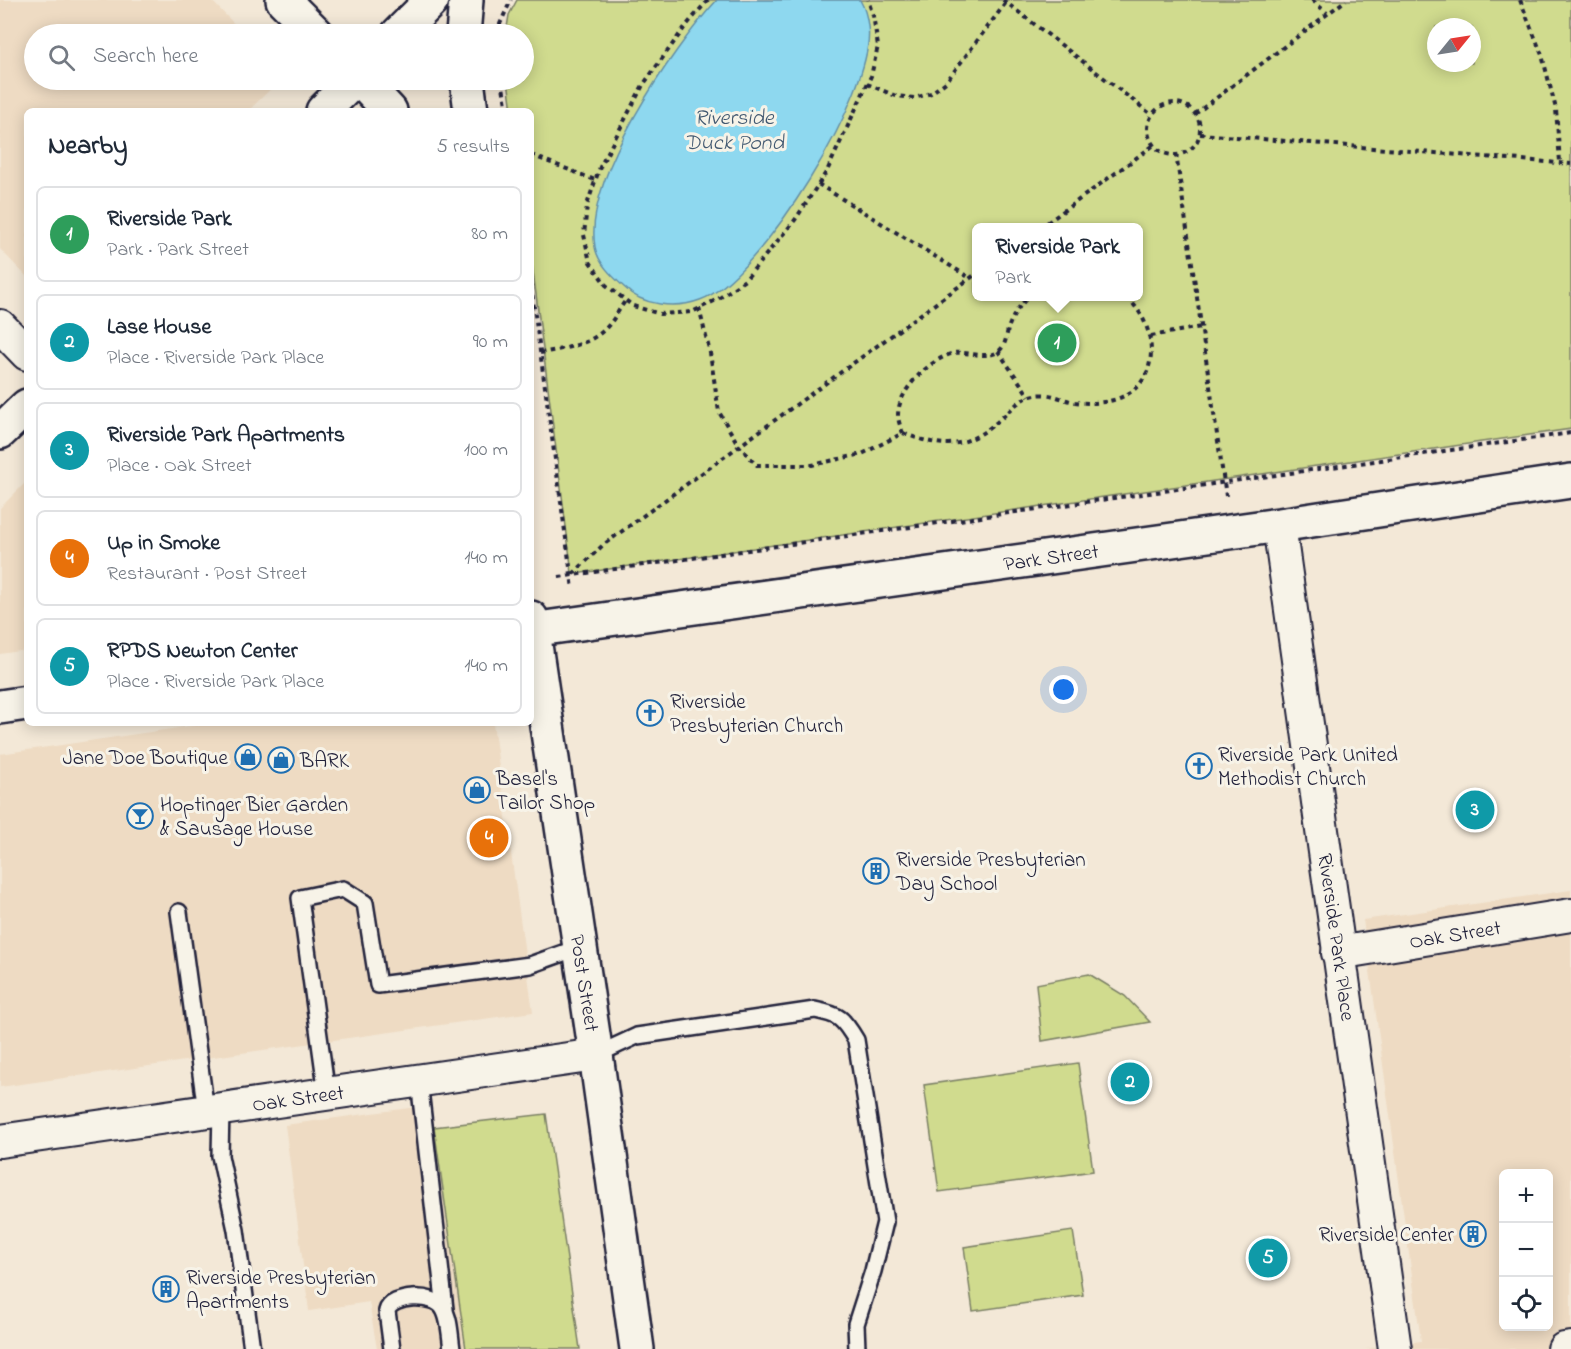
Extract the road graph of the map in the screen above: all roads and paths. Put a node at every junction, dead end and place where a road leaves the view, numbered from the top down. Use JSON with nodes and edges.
{"nodes":[{"id":1,"x":283,"y":0,"type":"edge"},
{"id":2,"x":432,"y":0,"type":"edge"},
{"id":3,"x":466,"y":0,"type":"edge"},
{"id":4,"x":511,"y":0,"type":"edge"},
{"id":5,"x":708,"y":0,"type":"edge"},
{"id":6,"x":868,"y":0,"type":"edge"},
{"id":7,"x":1312,"y":0,"type":"edge"},
{"id":8,"x":1346,"y":0,"type":"edge"},
{"id":9,"x":1520,"y":0,"type":"edge"},
{"id":10,"x":1006,"y":1,"type":"edge"},
{"id":11,"x":1327,"y":14,"type":"junction"},
{"id":12,"x":307,"y":24,"type":"edge"},
{"id":13,"x":408,"y":24,"type":"edge"},
{"id":14,"x":464,"y":24,"type":"edge"},
{"id":15,"x":500,"y":24,"type":"edge"},
{"id":16,"x":867,"y":84,"type":"junction"},
{"id":17,"x":344,"y":90,"type":"edge"},
{"id":18,"x":370,"y":90,"type":"edge"},
{"id":19,"x":468,"y":90,"type":"edge"},
{"id":20,"x":504,"y":90,"type":"edge"},
{"id":21,"x":326,"y":108,"type":"edge"},
{"id":22,"x":387,"y":108,"type":"edge"},
{"id":23,"x":471,"y":108,"type":"edge"},
{"id":24,"x":507,"y":108,"type":"edge"},
{"id":25,"x":1195,"y":114,"type":"junction"},
{"id":26,"x":1152,"y":115,"type":"junction"},
{"id":27,"x":1200,"y":134,"type":"junction"},
{"id":28,"x":1154,"y":145,"type":"junction"},
{"id":29,"x":1176,"y":154,"type":"junction"},
{"id":30,"x":534,"y":156,"type":"edge"},
{"id":31,"x":1560,"y":162,"type":"junction"},
{"id":32,"x":1571,"y":164,"type":"edge"},
{"id":33,"x":595,"y":180,"type":"junction"},
{"id":34,"x":818,"y":184,"type":"junction"},
{"id":35,"x":1047,"y":223,"type":"edge"},
{"id":36,"x":970,"y":278,"type":"joint"},
{"id":37,"x":626,"y":300,"type":"junction"},
{"id":38,"x":1024,"y":301,"type":"edge"},
{"id":39,"x":1129,"y":301,"type":"edge"},
{"id":40,"x":534,"y":308,"type":"edge"},
{"id":41,"x":699,"y":308,"type":"junction"},
{"id":42,"x":0,"y":326,"type":"edge"},
{"id":43,"x":1201,"y":327,"type":"junction"},
{"id":44,"x":1151,"y":336,"type":"junction"},
{"id":45,"x":24,"y":351,"type":"edge"},
{"id":46,"x":998,"y":351,"type":"junction"},
{"id":47,"x":540,"y":353,"type":"junction"},
{"id":48,"x":1029,"y":396,"type":"junction"},
{"id":49,"x":24,"y":409,"type":"edge"},
{"id":50,"x":0,"y":432,"type":"edge"},
{"id":51,"x":903,"y":433,"type":"junction"},
{"id":52,"x":1571,"y":434,"type":"edge"},
{"id":53,"x":739,"y":446,"type":"junction"},
{"id":54,"x":1571,"y":480,"type":"edge"},
{"id":55,"x":1224,"y":483,"type":"junction"},
{"id":56,"x":1226,"y":496,"type":"dead end"},
{"id":57,"x":1279,"y":525,"type":"junction"},
{"id":58,"x":571,"y":576,"type":"junction"},
{"id":59,"x":559,"y":577,"type":"dead end"},
{"id":60,"x":573,"y":589,"type":"dead end"},
{"id":61,"x":534,"y":626,"type":"edge"},
{"id":62,"x":534,"y":639,"type":"edge"},
{"id":63,"x":24,"y":703,"type":"edge"},
{"id":64,"x":0,"y":707,"type":"edge"},
{"id":65,"x":179,"y":912,"type":"dead end"},
{"id":66,"x":1571,"y":915,"type":"edge"},
{"id":67,"x":580,"y":948,"type":"junction"},
{"id":68,"x":1338,"y":953,"type":"junction"},
{"id":69,"x":596,"y":1055,"type":"junction"},
{"id":70,"x":419,"y":1081,"type":"junction"},
{"id":71,"x":327,"y":1094,"type":"junction"},
{"id":72,"x":214,"y":1110,"type":"junction"},
{"id":73,"x":0,"y":1141,"type":"edge"},
{"id":74,"x":445,"y":1310,"type":"junction"},
{"id":75,"x":1571,"y":1348,"type":"edge"},
{"id":76,"x":252,"y":1349,"type":"edge"},
{"id":77,"x":392,"y":1349,"type":"edge"},
{"id":78,"x":452,"y":1349,"type":"edge"},
{"id":79,"x":637,"y":1349,"type":"edge"},
{"id":80,"x":857,"y":1349,"type":"edge"},
{"id":81,"x":1395,"y":1349,"type":"edge"},
{"id":82,"x":1564,"y":1349,"type":"edge"}],
"edges":[{"from":1,"to":12,"type":"street"},
{"from":2,"to":13,"type":"street"},
{"from":3,"to":14,"type":"street"},
{"from":4,"to":15,"type":"path"},
{"from":5,"to":33,"type":"path"},
{"from":6,"to":16,"type":"path"},
{"from":7,"to":11,"type":"path"},
{"from":8,"to":11,"type":"path"},
{"from":9,"to":31,"type":"path"},
{"from":10,"to":16,"type":"path"},
{"from":10,"to":26,"type":"path"},
{"from":11,"to":25,"type":"path"},
{"from":16,"to":34,"type":"path"},
{"from":17,"to":21,"type":"street"},
{"from":18,"to":22,"type":"street"},
{"from":19,"to":23,"type":"street"},
{"from":20,"to":24,"type":"path"},
{"from":25,"to":26,"type":"path"},
{"from":25,"to":27,"type":"path"},
{"from":26,"to":28,"type":"path"},
{"from":27,"to":29,"type":"path"},
{"from":27,"to":31,"type":"path"},
{"from":28,"to":29,"type":"path"},
{"from":28,"to":35,"type":"path"},
{"from":29,"to":43,"type":"path"},
{"from":30,"to":33,"type":"path"},
{"from":31,"to":32,"type":"path"},
{"from":33,"to":37,"type":"path"},
{"from":34,"to":36,"type":"path"},
{"from":34,"to":41,"type":"path"},
{"from":36,"to":53,"type":"path"},
{"from":37,"to":41,"type":"path"},
{"from":37,"to":47,"type":"path"},
{"from":38,"to":46,"type":"path"},
{"from":39,"to":44,"type":"path"},
{"from":40,"to":47,"type":"path"},
{"from":41,"to":53,"type":"path"},
{"from":42,"to":45,"type":"street"},
{"from":43,"to":44,"type":"path"},
{"from":43,"to":55,"type":"path"},
{"from":44,"to":48,"type":"path"},
{"from":46,"to":48,"type":"path"},
{"from":46,"to":51,"type":"path"},
{"from":47,"to":58,"type":"path"},
{"from":48,"to":51,"type":"path"},
{"from":49,"to":50,"type":"street"},
{"from":51,"to":53,"type":"path"},
{"from":52,"to":55,"type":"path"},
{"from":53,"to":58,"type":"path"},
{"from":54,"to":57,"type":"street","name":"Park Street"},
{"from":55,"to":56,"type":"path"},
{"from":55,"to":58,"type":"path"},
{"from":57,"to":61,"type":"street","name":"Park Street"},
{"from":57,"to":68,"type":"street","name":"Riverside Park Place"},
{"from":58,"to":59,"type":"path"},
{"from":58,"to":60,"type":"path"},
{"from":62,"to":67,"type":"street","name":"Post Street"},
{"from":63,"to":64,"type":"street"},
{"from":65,"to":72,"type":"lane"},
{"from":66,"to":68,"type":"street","name":"Oak Street"},
{"from":67,"to":69,"type":"street","name":"Post Street"},
{"from":67,"to":71,"type":"lane"},
{"from":68,"to":81,"type":"street","name":"Riverside Park Place"},
{"from":69,"to":70,"type":"street","name":"Oak Street"},
{"from":69,"to":79,"type":"street","name":"Post Street"},
{"from":69,"to":80,"type":"lane"},
{"from":70,"to":71,"type":"street","name":"Oak Street"},
{"from":70,"to":74,"type":"lane"},
{"from":71,"to":72,"type":"street","name":"Oak Street"},
{"from":72,"to":73,"type":"street","name":"Oak Street"},
{"from":72,"to":76,"type":"lane"},
{"from":74,"to":77,"type":"lane"},
{"from":74,"to":78,"type":"lane"},
{"from":75,"to":82,"type":"street"}]}
